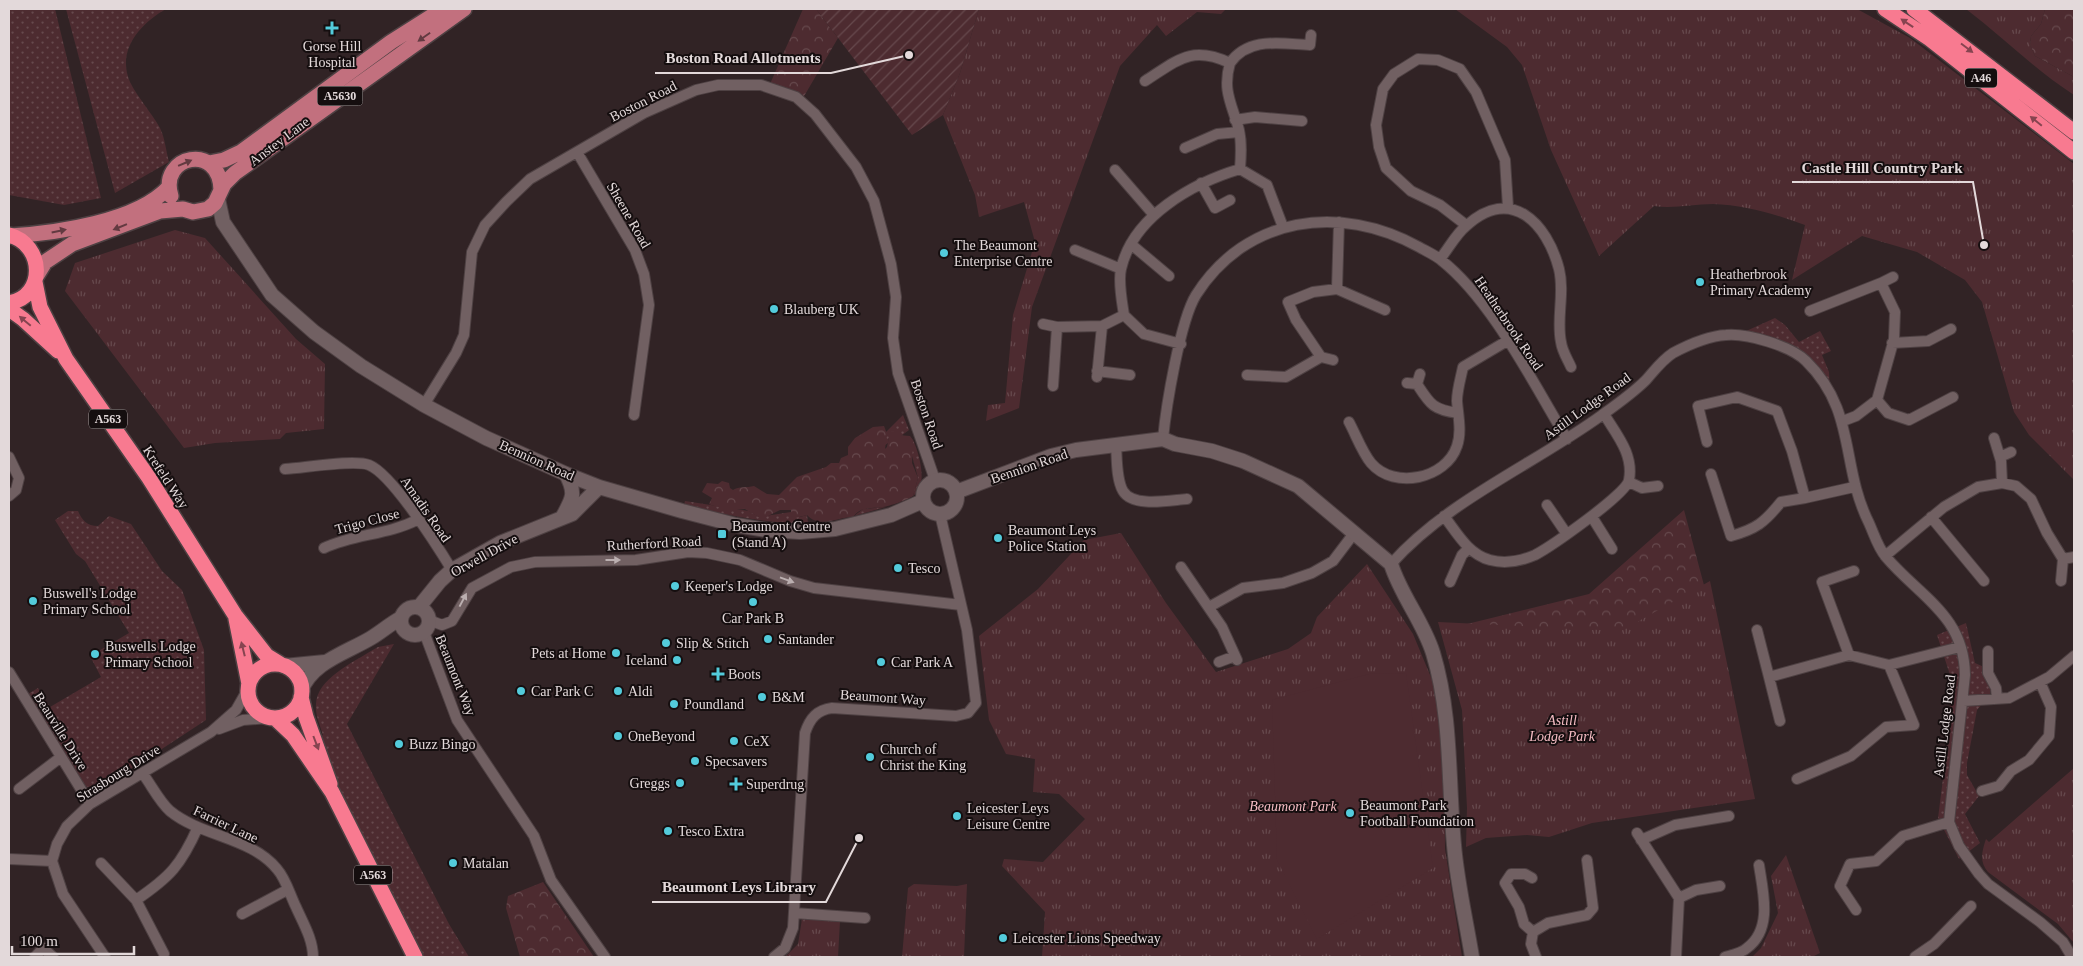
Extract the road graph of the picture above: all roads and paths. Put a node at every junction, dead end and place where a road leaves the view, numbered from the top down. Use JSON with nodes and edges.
{"nodes":[{"id":1,"x":443,"y":9,"type":"edge"},
{"id":2,"x":464,"y":9,"type":"edge"},
{"id":3,"x":1885,"y":9,"type":"edge"},
{"id":4,"x":1914,"y":9,"type":"edge"},
{"id":5,"x":1311,"y":35,"type":"dead end"},
{"id":6,"x":1230,"y":63,"type":"junction"},
{"id":7,"x":1145,"y":81,"type":"dead end"},
{"id":8,"x":1235,"y":120,"type":"junction"},
{"id":9,"x":1302,"y":122,"type":"dead end"},
{"id":10,"x":1239,"y":132,"type":"junction"},
{"id":11,"x":2074,"y":132,"type":"edge"},
{"id":12,"x":1185,"y":148,"type":"dead end"},
{"id":13,"x":577,"y":152,"type":"junction"},
{"id":14,"x":2074,"y":152,"type":"edge"},
{"id":15,"x":209,"y":163,"type":"junction"},
{"id":16,"x":1240,"y":169,"type":"junction"},
{"id":17,"x":1115,"y":170,"type":"dead end"},
{"id":18,"x":1201,"y":183,"type":"junction"},
{"id":19,"x":169,"y":187,"type":"junction"},
{"id":20,"x":220,"y":194,"type":"junction"},
{"id":21,"x":1230,"y":200,"type":"dead end"},
{"id":22,"x":1508,"y":207,"type":"junction"},
{"id":23,"x":183,"y":209,"type":"junction"},
{"id":24,"x":204,"y":211,"type":"junction"},
{"id":25,"x":1154,"y":214,"type":"junction"},
{"id":26,"x":223,"y":222,"type":"junction"},
{"id":27,"x":1339,"y":222,"type":"junction"},
{"id":28,"x":1466,"y":225,"type":"junction"},
{"id":29,"x":1283,"y":227,"type":"junction"},
{"id":30,"x":10,"y":236,"type":"edge"},
{"id":31,"x":1132,"y":245,"type":"junction"},
{"id":32,"x":1075,"y":250,"type":"dead end"},
{"id":33,"x":1440,"y":259,"type":"junction"},
{"id":34,"x":1121,"y":270,"type":"junction"},
{"id":35,"x":1169,"y":276,"type":"dead end"},
{"id":36,"x":1893,"y":277,"type":"dead end"},
{"id":37,"x":36,"y":278,"type":"junction"},
{"id":38,"x":1880,"y":283,"type":"junction"},
{"id":39,"x":1337,"y":289,"type":"junction"},
{"id":40,"x":9,"y":303,"type":"edge"},
{"id":41,"x":1821,"y":308,"type":"junction"},
{"id":42,"x":9,"y":309,"type":"edge"},
{"id":43,"x":1385,"y":310,"type":"dead end"},
{"id":44,"x":1810,"y":311,"type":"dead end"},
{"id":45,"x":1124,"y":315,"type":"junction"},
{"id":46,"x":1825,"y":319,"type":"dead end"},
{"id":47,"x":1043,"y":324,"type":"dead end"},
{"id":48,"x":1102,"y":326,"type":"junction"},
{"id":49,"x":1057,"y":327,"type":"junction"},
{"id":50,"x":1951,"y":329,"type":"dead end"},
{"id":51,"x":1507,"y":340,"type":"junction"},
{"id":52,"x":1892,"y":343,"type":"junction"},
{"id":53,"x":1181,"y":344,"type":"junction"},
{"id":54,"x":1321,"y":357,"type":"junction"},
{"id":55,"x":66,"y":359,"type":"junction"},
{"id":56,"x":1333,"y":360,"type":"dead end"},
{"id":57,"x":1571,"y":367,"type":"dead end"},
{"id":58,"x":1247,"y":374,"type":"dead end"},
{"id":59,"x":1130,"y":375,"type":"dead end"},
{"id":60,"x":1414,"y":380,"type":"dead end"},
{"id":61,"x":1053,"y":386,"type":"dead end"},
{"id":62,"x":1953,"y":397,"type":"dead end"},
{"id":63,"x":1877,"y":400,"type":"junction"},
{"id":64,"x":424,"y":405,"type":"junction"},
{"id":65,"x":1458,"y":413,"type":"junction"},
{"id":66,"x":1604,"y":414,"type":"junction"},
{"id":67,"x":634,"y":415,"type":"dead end"},
{"id":68,"x":1843,"y":421,"type":"junction"},
{"id":69,"x":1349,"y":422,"type":"dead end"},
{"id":70,"x":1994,"y":438,"type":"dead end"},
{"id":71,"x":1163,"y":439,"type":"junction"},
{"id":72,"x":1567,"y":439,"type":"junction"},
{"id":73,"x":1707,"y":442,"type":"dead end"},
{"id":74,"x":1116,"y":444,"type":"junction"},
{"id":75,"x":2011,"y":452,"type":"dead end"},
{"id":76,"x":9,"y":457,"type":"edge"},
{"id":77,"x":2000,"y":457,"type":"junction"},
{"id":78,"x":285,"y":469,"type":"dead end"},
{"id":79,"x":566,"y":474,"type":"junction"},
{"id":80,"x":1712,"y":474,"type":"dead end"},
{"id":81,"x":935,"y":480,"type":"junction"},
{"id":82,"x":1629,"y":482,"type":"junction"},
{"id":83,"x":2002,"y":483,"type":"junction"},
{"id":84,"x":1658,"y":486,"type":"dead end"},
{"id":85,"x":598,"y":487,"type":"junction"},
{"id":86,"x":1854,"y":487,"type":"junction"},
{"id":87,"x":956,"y":492,"type":"junction"},
{"id":88,"x":9,"y":496,"type":"edge"},
{"id":89,"x":1804,"y":498,"type":"junction"},
{"id":90,"x":1187,"y":499,"type":"dead end"},
{"id":91,"x":923,"y":501,"type":"junction"},
{"id":92,"x":1547,"y":505,"type":"dead end"},
{"id":93,"x":940,"y":514,"type":"junction"},
{"id":94,"x":1444,"y":516,"type":"junction"},
{"id":95,"x":1592,"y":517,"type":"junction"},
{"id":96,"x":1931,"y":517,"type":"junction"},
{"id":97,"x":562,"y":519,"type":"junction"},
{"id":98,"x":417,"y":520,"type":"junction"},
{"id":99,"x":1355,"y":532,"type":"junction"},
{"id":100,"x":1566,"y":533,"type":"junction"},
{"id":101,"x":324,"y":548,"type":"dead end"},
{"id":102,"x":1469,"y":548,"type":"junction"},
{"id":103,"x":1612,"y":549,"type":"dead end"},
{"id":104,"x":1885,"y":556,"type":"junction"},
{"id":105,"x":2074,"y":556,"type":"edge"},
{"id":106,"x":2063,"y":559,"type":"junction"},
{"id":107,"x":1391,"y":564,"type":"junction"},
{"id":108,"x":1181,"y":567,"type":"dead end"},
{"id":109,"x":452,"y":570,"type":"junction"},
{"id":110,"x":1854,"y":571,"type":"dead end"},
{"id":111,"x":1984,"y":581,"type":"dead end"},
{"id":112,"x":2061,"y":581,"type":"dead end"},
{"id":113,"x":1450,"y":582,"type":"dead end"},
{"id":114,"x":961,"y":605,"type":"junction"},
{"id":115,"x":419,"y":607,"type":"junction"},
{"id":116,"x":1209,"y":607,"type":"junction"},
{"id":117,"x":235,"y":615,"type":"junction"},
{"id":118,"x":402,"y":624,"type":"junction"},
{"id":119,"x":426,"y":626,"type":"junction"},
{"id":120,"x":1758,"y":630,"type":"dead end"},
{"id":121,"x":1960,"y":647,"type":"junction"},
{"id":122,"x":1849,"y":655,"type":"junction"},
{"id":123,"x":2074,"y":656,"type":"edge"},
{"id":124,"x":1985,"y":657,"type":"dead end"},
{"id":125,"x":325,"y":662,"type":"junction"},
{"id":126,"x":1218,"y":662,"type":"dead end"},
{"id":127,"x":282,"y":665,"type":"junction"},
{"id":128,"x":1889,"y":665,"type":"junction"},
{"id":129,"x":9,"y":672,"type":"edge"},
{"id":130,"x":1769,"y":677,"type":"junction"},
{"id":131,"x":2040,"y":682,"type":"junction"},
{"id":132,"x":248,"y":686,"type":"junction"},
{"id":133,"x":301,"y":694,"type":"junction"},
{"id":134,"x":1997,"y":699,"type":"junction"},
{"id":135,"x":1963,"y":701,"type":"junction"},
{"id":136,"x":272,"y":718,"type":"junction"},
{"id":137,"x":1780,"y":721,"type":"dead end"},
{"id":138,"x":211,"y":732,"type":"junction"},
{"id":139,"x":61,"y":757,"type":"junction"},
{"id":140,"x":143,"y":774,"type":"junction"},
{"id":141,"x":1797,"y":779,"type":"dead end"},
{"id":142,"x":18,"y":789,"type":"dead end"},
{"id":143,"x":1982,"y":790,"type":"dead end"},
{"id":144,"x":332,"y":792,"type":"junction"},
{"id":145,"x":90,"y":804,"type":"junction"},
{"id":146,"x":1729,"y":816,"type":"dead end"},
{"id":147,"x":1949,"y":822,"type":"junction"},
{"id":148,"x":198,"y":827,"type":"junction"},
{"id":149,"x":9,"y":859,"type":"edge"},
{"id":150,"x":1587,"y":860,"type":"dead end"},
{"id":151,"x":52,"y":861,"type":"junction"},
{"id":152,"x":101,"y":863,"type":"dead end"},
{"id":153,"x":1759,"y":865,"type":"dead end"},
{"id":154,"x":1532,"y":878,"type":"dead end"},
{"id":155,"x":1720,"y":886,"type":"dead end"},
{"id":156,"x":287,"y":890,"type":"junction"},
{"id":157,"x":1679,"y":898,"type":"junction"},
{"id":158,"x":136,"y":900,"type":"junction"},
{"id":159,"x":1971,"y":906,"type":"dead end"},
{"id":160,"x":1856,"y":910,"type":"dead end"},
{"id":161,"x":794,"y":913,"type":"junction"},
{"id":162,"x":242,"y":914,"type":"dead end"},
{"id":163,"x":865,"y":918,"type":"dead end"},
{"id":164,"x":1532,"y":932,"type":"junction"},
{"id":165,"x":164,"y":954,"type":"dead end"},
{"id":166,"x":34,"y":957,"type":"edge"},
{"id":167,"x":53,"y":957,"type":"edge"},
{"id":168,"x":105,"y":957,"type":"edge"},
{"id":169,"x":314,"y":957,"type":"edge"},
{"id":170,"x":414,"y":957,"type":"edge"},
{"id":171,"x":605,"y":957,"type":"edge"},
{"id":172,"x":774,"y":957,"type":"edge"},
{"id":173,"x":1472,"y":957,"type":"edge"},
{"id":174,"x":1536,"y":957,"type":"edge"},
{"id":175,"x":1676,"y":957,"type":"edge"},
{"id":176,"x":1725,"y":957,"type":"edge"},
{"id":177,"x":1914,"y":957,"type":"edge"},
{"id":178,"x":2072,"y":957,"type":"edge"}],
"edges":[{"from":1,"to":15,"type":"main road","number":"A5630"},
{"from":2,"to":20,"type":"main road","name":"Anstey Lane","number":"A5630","one_way":true},
{"from":14,"to":3,"type":"highway","number":"A46","one_way":true},
{"from":4,"to":11,"type":"highway","number":"A46","one_way":true},
{"from":5,"to":6,"type":"street"},
{"from":6,"to":7,"type":"street"},
{"from":6,"to":8,"type":"street"},
{"from":8,"to":9,"type":"street"},
{"from":8,"to":10,"type":"street"},
{"from":10,"to":12,"type":"street"},
{"from":10,"to":16,"type":"street"},
{"from":13,"to":64,"type":"street","name":"Boston Road"},
{"from":13,"to":67,"type":"street","name":"Sheene Road"},
{"from":13,"to":81,"type":"street","name":"Boston Road"},
{"from":19,"to":15,"type":"main road","one_way":true},
{"from":15,"to":20,"type":"main road"},
{"from":16,"to":18,"type":"street"},
{"from":16,"to":29,"type":"street"},
{"from":17,"to":25,"type":"street"},
{"from":18,"to":21,"type":"street"},
{"from":18,"to":25,"type":"street"},
{"from":19,"to":23,"type":"main road"},
{"from":30,"to":19,"type":"main road","one_way":true},
{"from":20,"to":24,"type":"main road","name":"Anstey Lane"},
{"from":20,"to":26,"type":"street","name":"Bennion Road"},
{"from":22,"to":28,"type":"street"},
{"from":22,"to":28,"type":"street"},
{"from":22,"to":57,"type":"street"},
{"from":23,"to":24,"type":"main road"},
{"from":23,"to":37,"type":"main road","one_way":true},
{"from":24,"to":26,"type":"street","name":"Bennion Road"},
{"from":25,"to":31,"type":"street"},
{"from":26,"to":64,"type":"street","name":"Bennion Road"},
{"from":27,"to":29,"type":"street","name":"Heatherbrook Road"},
{"from":27,"to":33,"type":"street","name":"Heatherbrook Road"},
{"from":27,"to":39,"type":"street"},
{"from":28,"to":33,"type":"street"},
{"from":29,"to":53,"type":"street","name":"Heatherbrook Road"},
{"from":30,"to":37,"type":"highway","name":"Krefeld Way"},
{"from":31,"to":34,"type":"street"},
{"from":31,"to":35,"type":"street"},
{"from":32,"to":34,"type":"street"},
{"from":33,"to":51,"type":"street","name":"Heatherbrook Road"},
{"from":34,"to":45,"type":"street"},
{"from":36,"to":38,"type":"street"},
{"from":37,"to":40,"type":"highway"},
{"from":37,"to":55,"type":"highway","name":"Krefeld Way","number":"A563"},
{"from":38,"to":41,"type":"street"},
{"from":38,"to":52,"type":"street"},
{"from":39,"to":43,"type":"street"},
{"from":39,"to":54,"type":"street"},
{"from":41,"to":44,"type":"street"},
{"from":41,"to":46,"type":"street"},
{"from":55,"to":42,"type":"highway","name":"Krefeld Way","number":"A563","one_way":true},
{"from":45,"to":48,"type":"street"},
{"from":45,"to":53,"type":"street"},
{"from":47,"to":49,"type":"street"},
{"from":48,"to":49,"type":"street"},
{"from":48,"to":59,"type":"street"},
{"from":49,"to":61,"type":"street"},
{"from":50,"to":52,"type":"street"},
{"from":51,"to":65,"type":"street"},
{"from":51,"to":72,"type":"street","name":"Heatherbrook Road"},
{"from":52,"to":63,"type":"street"},
{"from":53,"to":71,"type":"street","name":"Heatherbrook Road"},
{"from":54,"to":56,"type":"street"},
{"from":54,"to":58,"type":"street"},
{"from":55,"to":117,"type":"highway","name":"Krefeld Way","number":"A563"},
{"from":60,"to":65,"type":"street"},
{"from":62,"to":63,"type":"street"},
{"from":63,"to":68,"type":"street"},
{"from":64,"to":79,"type":"street","name":"Bennion Road"},
{"from":65,"to":69,"type":"street"},
{"from":66,"to":68,"type":"street","name":"Astill Lodge Road"},
{"from":66,"to":72,"type":"street","name":"Astill Lodge Road"},
{"from":66,"to":82,"type":"street"},
{"from":68,"to":86,"type":"street","name":"Astill Lodge Road"},
{"from":70,"to":77,"type":"street"},
{"from":71,"to":74,"type":"street","name":"Bennion Road"},
{"from":71,"to":99,"type":"street"},
{"from":72,"to":94,"type":"street","name":"Astill Lodge Road"},
{"from":73,"to":89,"type":"street"},
{"from":74,"to":87,"type":"street","name":"Bennion Road"},
{"from":74,"to":90,"type":"street"},
{"from":75,"to":77,"type":"street"},
{"from":76,"to":88,"type":"street"},
{"from":77,"to":83,"type":"street"},
{"from":78,"to":98,"type":"street","name":"Amadis Road"},
{"from":79,"to":85,"type":"street","name":"Bennion Road"},
{"from":79,"to":97,"type":"street"},
{"from":80,"to":89,"type":"street"},
{"from":81,"to":87,"type":"street"},
{"from":81,"to":91,"type":"street"},
{"from":82,"to":84,"type":"street"},
{"from":82,"to":95,"type":"street"},
{"from":83,"to":96,"type":"street"},
{"from":83,"to":106,"type":"street"},
{"from":85,"to":91,"type":"street","name":"Bennion Road"},
{"from":85,"to":97,"type":"street","name":"Orwell Drive"},
{"from":86,"to":89,"type":"street"},
{"from":86,"to":104,"type":"street","name":"Astill Lodge Road"},
{"from":87,"to":93,"type":"street"},
{"from":91,"to":93,"type":"street"},
{"from":92,"to":100,"type":"street"},
{"from":93,"to":114,"type":"street","name":"Beaumont Way"},
{"from":94,"to":102,"type":"street"},
{"from":94,"to":107,"type":"street","name":"Astill Lodge Road"},
{"from":95,"to":100,"type":"street"},
{"from":95,"to":103,"type":"street"},
{"from":96,"to":104,"type":"street"},
{"from":96,"to":111,"type":"street"},
{"from":97,"to":109,"type":"street","name":"Orwell Drive"},
{"from":98,"to":101,"type":"street","name":"Trigo Close"},
{"from":98,"to":109,"type":"street","name":"Amadis Road"},
{"from":99,"to":107,"type":"street"},
{"from":99,"to":116,"type":"street"},
{"from":100,"to":102,"type":"street"},
{"from":102,"to":113,"type":"street"},
{"from":104,"to":121,"type":"street","name":"Astill Lodge Road"},
{"from":105,"to":106,"type":"street"},
{"from":106,"to":112,"type":"street"},
{"from":107,"to":173,"type":"street"},
{"from":108,"to":116,"type":"street"},
{"from":109,"to":115,"type":"street","name":"Orwell Drive"},
{"from":110,"to":122,"type":"street"},
{"from":119,"to":114,"type":"street","name":"Rutherford Road","one_way":true},
{"from":114,"to":161,"type":"street","name":"Beaumont Way"},
{"from":115,"to":118,"type":"street"},
{"from":115,"to":119,"type":"street"},
{"from":116,"to":126,"type":"street"},
{"from":117,"to":127,"type":"highway","name":"Krefeld Way","number":"A563"},
{"from":132,"to":117,"type":"highway","name":"Krefeld Way","number":"A563","one_way":true},
{"from":118,"to":119,"type":"street"},
{"from":118,"to":125,"type":"street"},
{"from":119,"to":171,"type":"street","name":"Beaumont Way"},
{"from":120,"to":130,"type":"street"},
{"from":121,"to":128,"type":"street"},
{"from":121,"to":135,"type":"street","name":"Astill Lodge Road"},
{"from":122,"to":128,"type":"street"},
{"from":122,"to":130,"type":"street"},
{"from":123,"to":131,"type":"street"},
{"from":124,"to":134,"type":"street"},
{"from":125,"to":127,"type":"street"},
{"from":125,"to":133,"type":"street"},
{"from":127,"to":132,"type":"highway"},
{"from":127,"to":133,"type":"highway"},
{"from":128,"to":141,"type":"street"},
{"from":129,"to":139,"type":"street","name":"Beauville Drive"},
{"from":130,"to":137,"type":"street"},
{"from":131,"to":134,"type":"street"},
{"from":131,"to":143,"type":"street"},
{"from":132,"to":136,"type":"highway"},
{"from":132,"to":138,"type":"street","name":"Strasbourg Drive"},
{"from":133,"to":136,"type":"highway"},
{"from":133,"to":144,"type":"highway","number":"A563","one_way":true},
{"from":134,"to":135,"type":"street"},
{"from":135,"to":147,"type":"street","name":"Astill Lodge Road"},
{"from":136,"to":138,"type":"street","name":"Strasbourg Drive"},
{"from":136,"to":144,"type":"highway","number":"A563"},
{"from":138,"to":140,"type":"street","name":"Strasbourg Drive"},
{"from":139,"to":142,"type":"street"},
{"from":139,"to":145,"type":"street","name":"Beauville Drive"},
{"from":140,"to":145,"type":"street","name":"Strasbourg Drive"},
{"from":140,"to":148,"type":"street","name":"Farrier Lane"},
{"from":144,"to":170,"type":"highway","number":"A563"},
{"from":145,"to":151,"type":"street","name":"Strasbourg Drive"},
{"from":146,"to":157,"type":"street"},
{"from":147,"to":160,"type":"street"},
{"from":147,"to":178,"type":"street","name":"Astill Lodge Road"},
{"from":148,"to":156,"type":"street","name":"Farrier Lane"},
{"from":148,"to":158,"type":"street"},
{"from":149,"to":151,"type":"street"},
{"from":150,"to":164,"type":"street"},
{"from":151,"to":168,"type":"street"},
{"from":152,"to":158,"type":"street"},
{"from":153,"to":176,"type":"street"},
{"from":154,"to":164,"type":"street"},
{"from":155,"to":157,"type":"street"},
{"from":156,"to":162,"type":"street"},
{"from":156,"to":169,"type":"street","name":"Farrier Lane"},
{"from":157,"to":175,"type":"street"},
{"from":158,"to":165,"type":"street"},
{"from":159,"to":177,"type":"street"},
{"from":161,"to":163,"type":"street"},
{"from":161,"to":172,"type":"street","name":"Beaumont Way"},
{"from":164,"to":174,"type":"street"},
{"from":166,"to":167,"type":"street"}]}
